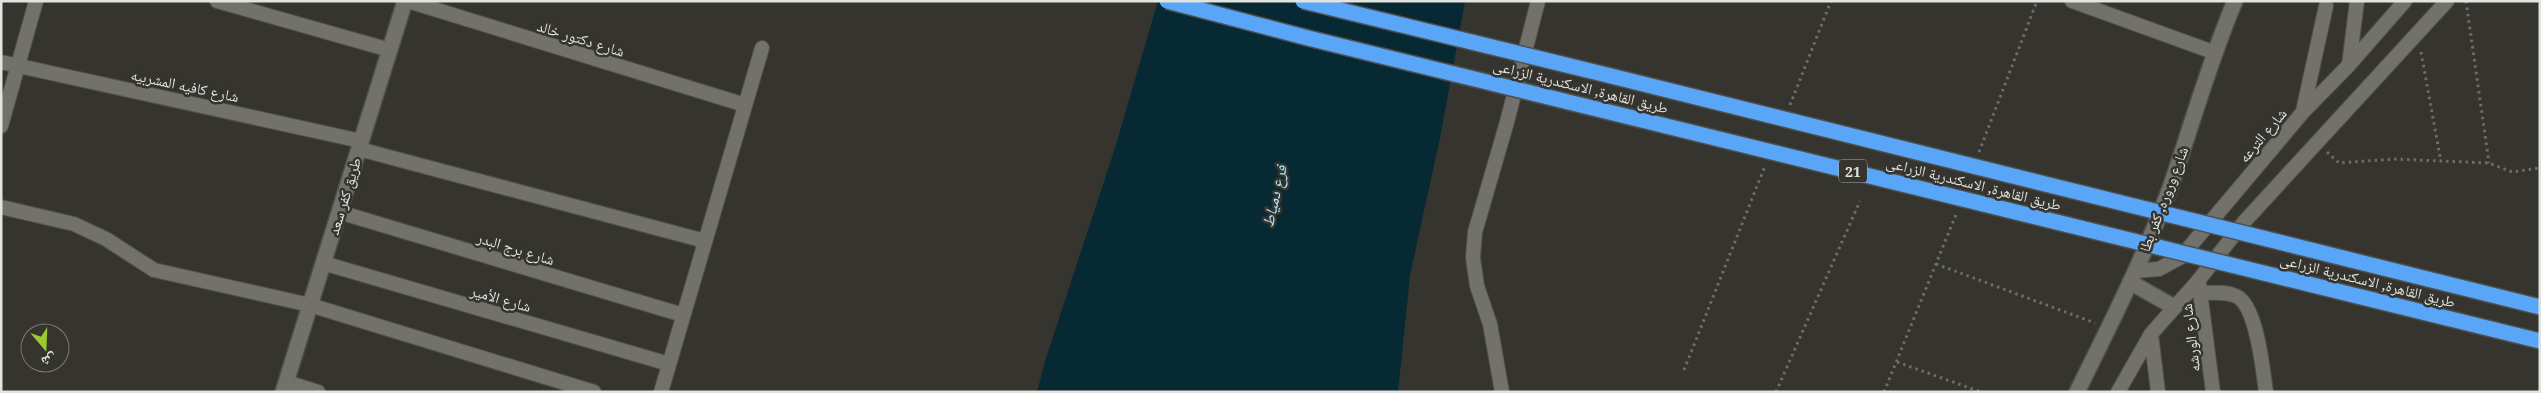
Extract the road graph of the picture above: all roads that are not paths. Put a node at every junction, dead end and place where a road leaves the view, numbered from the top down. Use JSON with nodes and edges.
{"nodes":[{"id":1,"x":36,"y":1,"type":"edge"},
{"id":2,"x":217,"y":1,"type":"edge"},
{"id":3,"x":406,"y":1,"type":"edge"},
{"id":4,"x":1167,"y":1,"type":"edge"},
{"id":5,"x":1303,"y":1,"type":"edge"},
{"id":6,"x":1538,"y":1,"type":"edge"},
{"id":7,"x":2072,"y":1,"type":"edge"},
{"id":8,"x":2235,"y":1,"type":"edge"},
{"id":9,"x":2357,"y":1,"type":"edge"},
{"id":10,"x":2405,"y":1,"type":"edge"},
{"id":11,"x":2447,"y":1,"type":"edge"},
{"id":12,"x":2326,"y":6,"type":"dead end"},
{"id":13,"x":762,"y":48,"type":"dead end"},
{"id":14,"x":390,"y":50,"type":"junction"},
{"id":15,"x":2213,"y":52,"type":"junction"},
{"id":16,"x":1,"y":62,"type":"edge"},
{"id":17,"x":18,"y":65,"type":"junction"},
{"id":18,"x":2349,"y":65,"type":"junction"},
{"id":19,"x":745,"y":105,"type":"junction"},
{"id":20,"x":2303,"y":112,"type":"junction"},
{"id":21,"x":1,"y":126,"type":"edge"},
{"id":22,"x":360,"y":145,"type":"junction"},
{"id":23,"x":1,"y":207,"type":"edge"},
{"id":24,"x":339,"y":212,"type":"junction"},
{"id":25,"x":705,"y":242,"type":"junction"},
{"id":26,"x":323,"y":263,"type":"junction"},
{"id":27,"x":2132,"y":277,"type":"junction"},
{"id":28,"x":2200,"y":287,"type":"junction"},
{"id":29,"x":310,"y":305,"type":"junction"},
{"id":30,"x":2174,"y":307,"type":"junction"},
{"id":31,"x":2540,"y":307,"type":"edge"},
{"id":32,"x":684,"y":315,"type":"junction"},
{"id":33,"x":2151,"y":334,"type":"junction"},
{"id":34,"x":2540,"y":341,"type":"edge"},
{"id":35,"x":669,"y":364,"type":"junction"},
{"id":36,"x":285,"y":387,"type":"edge"},
{"id":37,"x":318,"y":392,"type":"edge"},
{"id":38,"x":594,"y":392,"type":"edge"},
{"id":39,"x":661,"y":392,"type":"edge"},
{"id":40,"x":1502,"y":392,"type":"edge"},
{"id":41,"x":2077,"y":392,"type":"edge"},
{"id":42,"x":2118,"y":392,"type":"edge"},
{"id":43,"x":2158,"y":392,"type":"edge"},
{"id":44,"x":2213,"y":392,"type":"edge"},
{"id":45,"x":2266,"y":392,"type":"edge"}],
"edges":[{"from":1,"to":17,"type":"street"},
{"from":2,"to":14,"type":"street"},
{"from":3,"to":14,"type":"street","name":"طريق كفر سعد"},
{"from":3,"to":19,"type":"street","name":"شارع دكتور خالد"},
{"from":4,"to":34,"type":"highway","name":"طريق القاهرة, الاسكندرية الزراعى","number":"21","bridge":true},
{"from":5,"to":31,"type":"highway","name":"طريق القاهرة, الاسكندرية الزراعى","number":"21","bridge":true},
{"from":6,"to":40,"type":"street"},
{"from":7,"to":15,"type":"street"},
{"from":8,"to":15,"type":"street","name":"شارع وروره, كفر بطا"},
{"from":9,"to":18,"type":"street"},
{"from":10,"to":18,"type":"street","name":"شارع الترعه"},
{"from":11,"to":28,"type":"street"},
{"from":12,"to":20,"type":"street"},
{"from":13,"to":19,"type":"street"},
{"from":14,"to":22,"type":"street","name":"طريق كفر سعد"},
{"from":15,"to":27,"type":"street","name":"شارع وروره, كفر بطا"},
{"from":16,"to":17,"type":"street","name":"شارع كافيه المشربيه"},
{"from":17,"to":21,"type":"street"},
{"from":17,"to":22,"type":"street","name":"شارع كافيه المشربيه"},
{"from":18,"to":20,"type":"street","name":"شارع الترعه"},
{"from":19,"to":25,"type":"street"},
{"from":20,"to":27,"type":"street","name":"شارع الترعه"},
{"from":22,"to":24,"type":"street","name":"طريق كفر سعد"},
{"from":22,"to":25,"type":"street","name":"شارع كافيه المشربيه"},
{"from":23,"to":29,"type":"street"},
{"from":24,"to":26,"type":"street","name":"طريق كفر سعد"},
{"from":24,"to":32,"type":"street","name":"شارع برج البدر"},
{"from":25,"to":32,"type":"street"},
{"from":26,"to":29,"type":"street","name":"طريق كفر سعد"},
{"from":26,"to":35,"type":"street","name":"شارع الأمير"},
{"from":27,"to":30,"type":"street"},
{"from":27,"to":41,"type":"street","name":"شارع وروره, كفر بطا"},
{"from":28,"to":30,"type":"street"},
{"from":28,"to":44,"type":"street","name":"شارع الورشه"},
{"from":28,"to":45,"type":"street"},
{"from":29,"to":36,"type":"street","name":"طريق كفر سعد"},
{"from":29,"to":38,"type":"street"},
{"from":30,"to":33,"type":"street"},
{"from":32,"to":35,"type":"street"},
{"from":33,"to":42,"type":"street"},
{"from":33,"to":43,"type":"street"},
{"from":35,"to":39,"type":"street"},
{"from":36,"to":37,"type":"street"}]}
